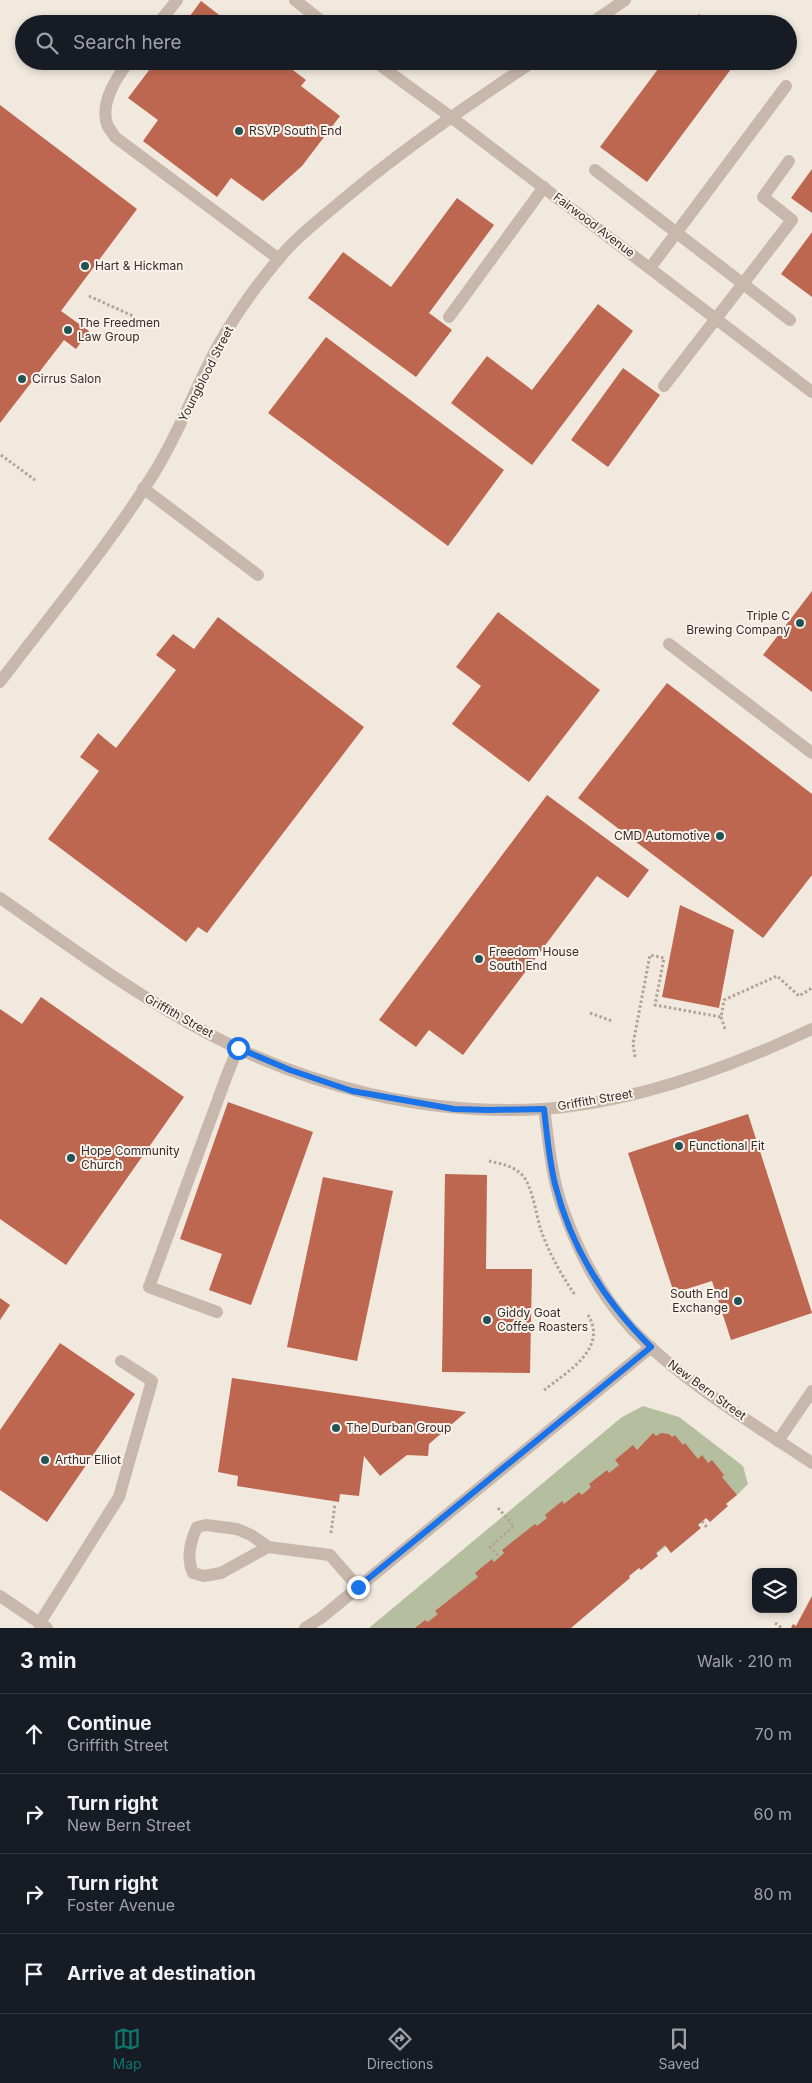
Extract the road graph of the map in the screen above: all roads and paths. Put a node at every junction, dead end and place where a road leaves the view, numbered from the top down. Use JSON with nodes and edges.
{"nodes":[{"id":1,"x":177,"y":0,"type":"edge"},
{"id":2,"x":294,"y":0,"type":"edge"},
{"id":3,"x":625,"y":0,"type":"edge"},
{"id":4,"x":165,"y":15,"type":"edge"},
{"id":5,"x":313,"y":15,"type":"edge"},
{"id":6,"x":603,"y":15,"type":"edge"},
{"id":7,"x":123,"y":70,"type":"edge"},
{"id":8,"x":386,"y":70,"type":"edge"},
{"id":9,"x":521,"y":70,"type":"edge"},
{"id":10,"x":786,"y":86,"type":"dead end"},
{"id":11,"x":451,"y":117,"type":"junction"},
{"id":12,"x":789,"y":161,"type":"dead end"},
{"id":13,"x":595,"y":170,"type":"dead end"},
{"id":14,"x":544,"y":187,"type":"junction"},
{"id":15,"x":677,"y":232,"type":"junction"},
{"id":16,"x":279,"y":259,"type":"junction"},
{"id":17,"x":650,"y":268,"type":"junction"},
{"id":18,"x":743,"y":284,"type":"junction"},
{"id":19,"x":89,"y":296,"type":"dead end"},
{"id":20,"x":133,"y":316,"type":"dead end"},
{"id":21,"x":448,"y":317,"type":"dead end"},
{"id":22,"x":716,"y":318,"type":"junction"},
{"id":23,"x":790,"y":320,"type":"dead end"},
{"id":24,"x":664,"y":386,"type":"dead end"},
{"id":25,"x":812,"y":392,"type":"edge"},
{"id":26,"x":1,"y":455,"type":"edge"},
{"id":27,"x":35,"y":480,"type":"dead end"},
{"id":28,"x":143,"y":488,"type":"junction"},
{"id":29,"x":258,"y":575,"type":"dead end"},
{"id":30,"x":669,"y":644,"type":"dead end"},
{"id":31,"x":0,"y":682,"type":"edge"},
{"id":32,"x":812,"y":753,"type":"edge"},
{"id":33,"x":0,"y":898,"type":"edge"},
{"id":34,"x":812,"y":988,"type":"edge"},
{"id":35,"x":590,"y":1013,"type":"dead end"},
{"id":36,"x":721,"y":1017,"type":"junction"},
{"id":37,"x":612,"y":1020,"type":"dead end"},
{"id":38,"x":812,"y":1028,"type":"edge"},
{"id":39,"x":725,"y":1029,"type":"dead end"},
{"id":40,"x":238,"y":1048,"type":"junction"},
{"id":41,"x":636,"y":1057,"type":"dead end"},
{"id":42,"x":544,"y":1109,"type":"junction"},
{"id":43,"x":489,"y":1161,"type":"dead end"},
{"id":44,"x":576,"y":1296,"type":"dead end"},
{"id":45,"x":586,"y":1311,"type":"dead end"},
{"id":46,"x":217,"y":1312,"type":"dead end"},
{"id":47,"x":651,"y":1347,"type":"junction"},
{"id":48,"x":121,"y":1361,"type":"dead end"},
{"id":49,"x":544,"y":1390,"type":"dead end"},
{"id":50,"x":812,"y":1391,"type":"edge"},
{"id":51,"x":778,"y":1441,"type":"junction"},
{"id":52,"x":812,"y":1463,"type":"edge"},
{"id":53,"x":335,"y":1504,"type":"dead end"},
{"id":54,"x":498,"y":1508,"type":"dead end"},
{"id":55,"x":702,"y":1521,"type":"dead end"},
{"id":56,"x":708,"y":1529,"type":"dead end"},
{"id":57,"x":268,"y":1547,"type":"junction"},
{"id":58,"x":328,"y":1555,"type":"junction"},
{"id":59,"x":499,"y":1558,"type":"dead end"},
{"id":60,"x":358,"y":1587,"type":"junction"},
{"id":61,"x":0,"y":1596,"type":"edge"},
{"id":62,"x":775,"y":1623,"type":"dead end"},
{"id":63,"x":43,"y":1626,"type":"edge"},
{"id":64,"x":305,"y":1628,"type":"edge"},
{"id":65,"x":782,"y":1628,"type":"edge"}],
"edges":[{"from":1,"to":4,"type":"street"},
{"from":2,"to":5,"type":"street"},
{"from":3,"to":6,"type":"street"},
{"from":7,"to":16,"type":"street"},
{"from":8,"to":11,"type":"street","name":"Fairwood Avenue"},
{"from":9,"to":11,"type":"street","name":"Youngblood Street"},
{"from":10,"to":15,"type":"street"},
{"from":11,"to":14,"type":"street","name":"Fairwood Avenue"},
{"from":11,"to":16,"type":"street","name":"Youngblood Street"},
{"from":12,"to":18,"type":"street"},
{"from":13,"to":15,"type":"street"},
{"from":14,"to":17,"type":"street","name":"Fairwood Avenue"},
{"from":14,"to":21,"type":"street"},
{"from":15,"to":17,"type":"street"},
{"from":15,"to":18,"type":"street"},
{"from":16,"to":28,"type":"street","name":"Youngblood Street"},
{"from":17,"to":22,"type":"street","name":"Fairwood Avenue"},
{"from":18,"to":22,"type":"street"},
{"from":18,"to":23,"type":"street"},
{"from":19,"to":20,"type":"path"},
{"from":22,"to":24,"type":"street"},
{"from":22,"to":25,"type":"street","name":"Fairwood Avenue"},
{"from":26,"to":27,"type":"path"},
{"from":28,"to":29,"type":"street"},
{"from":28,"to":31,"type":"street","name":"Youngblood Street"},
{"from":30,"to":32,"type":"street"},
{"from":33,"to":40,"type":"street","name":"Griffith Street"},
{"from":34,"to":36,"type":"path"},
{"from":35,"to":37,"type":"path"},
{"from":36,"to":39,"type":"path"},
{"from":36,"to":41,"type":"path"},
{"from":38,"to":42,"type":"street","name":"Griffith Street"},
{"from":40,"to":42,"type":"street","name":"Griffith Street"},
{"from":40,"to":46,"type":"street"},
{"from":42,"to":47,"type":"street","name":"New Bern Street"},
{"from":43,"to":44,"type":"path"},
{"from":45,"to":49,"type":"path"},
{"from":47,"to":51,"type":"street","name":"New Bern Street"},
{"from":47,"to":60,"type":"street"},
{"from":48,"to":63,"type":"street"},
{"from":50,"to":51,"type":"street"},
{"from":51,"to":52,"type":"street","name":"New Bern Street"},
{"from":53,"to":58,"type":"path"},
{"from":54,"to":59,"type":"path"},
{"from":55,"to":56,"type":"path"},
{"from":57,"to":57,"type":"street"},
{"from":57,"to":58,"type":"street"},
{"from":58,"to":60,"type":"street"},
{"from":60,"to":64,"type":"street"},
{"from":61,"to":63,"type":"street"},
{"from":62,"to":65,"type":"path"}]}
